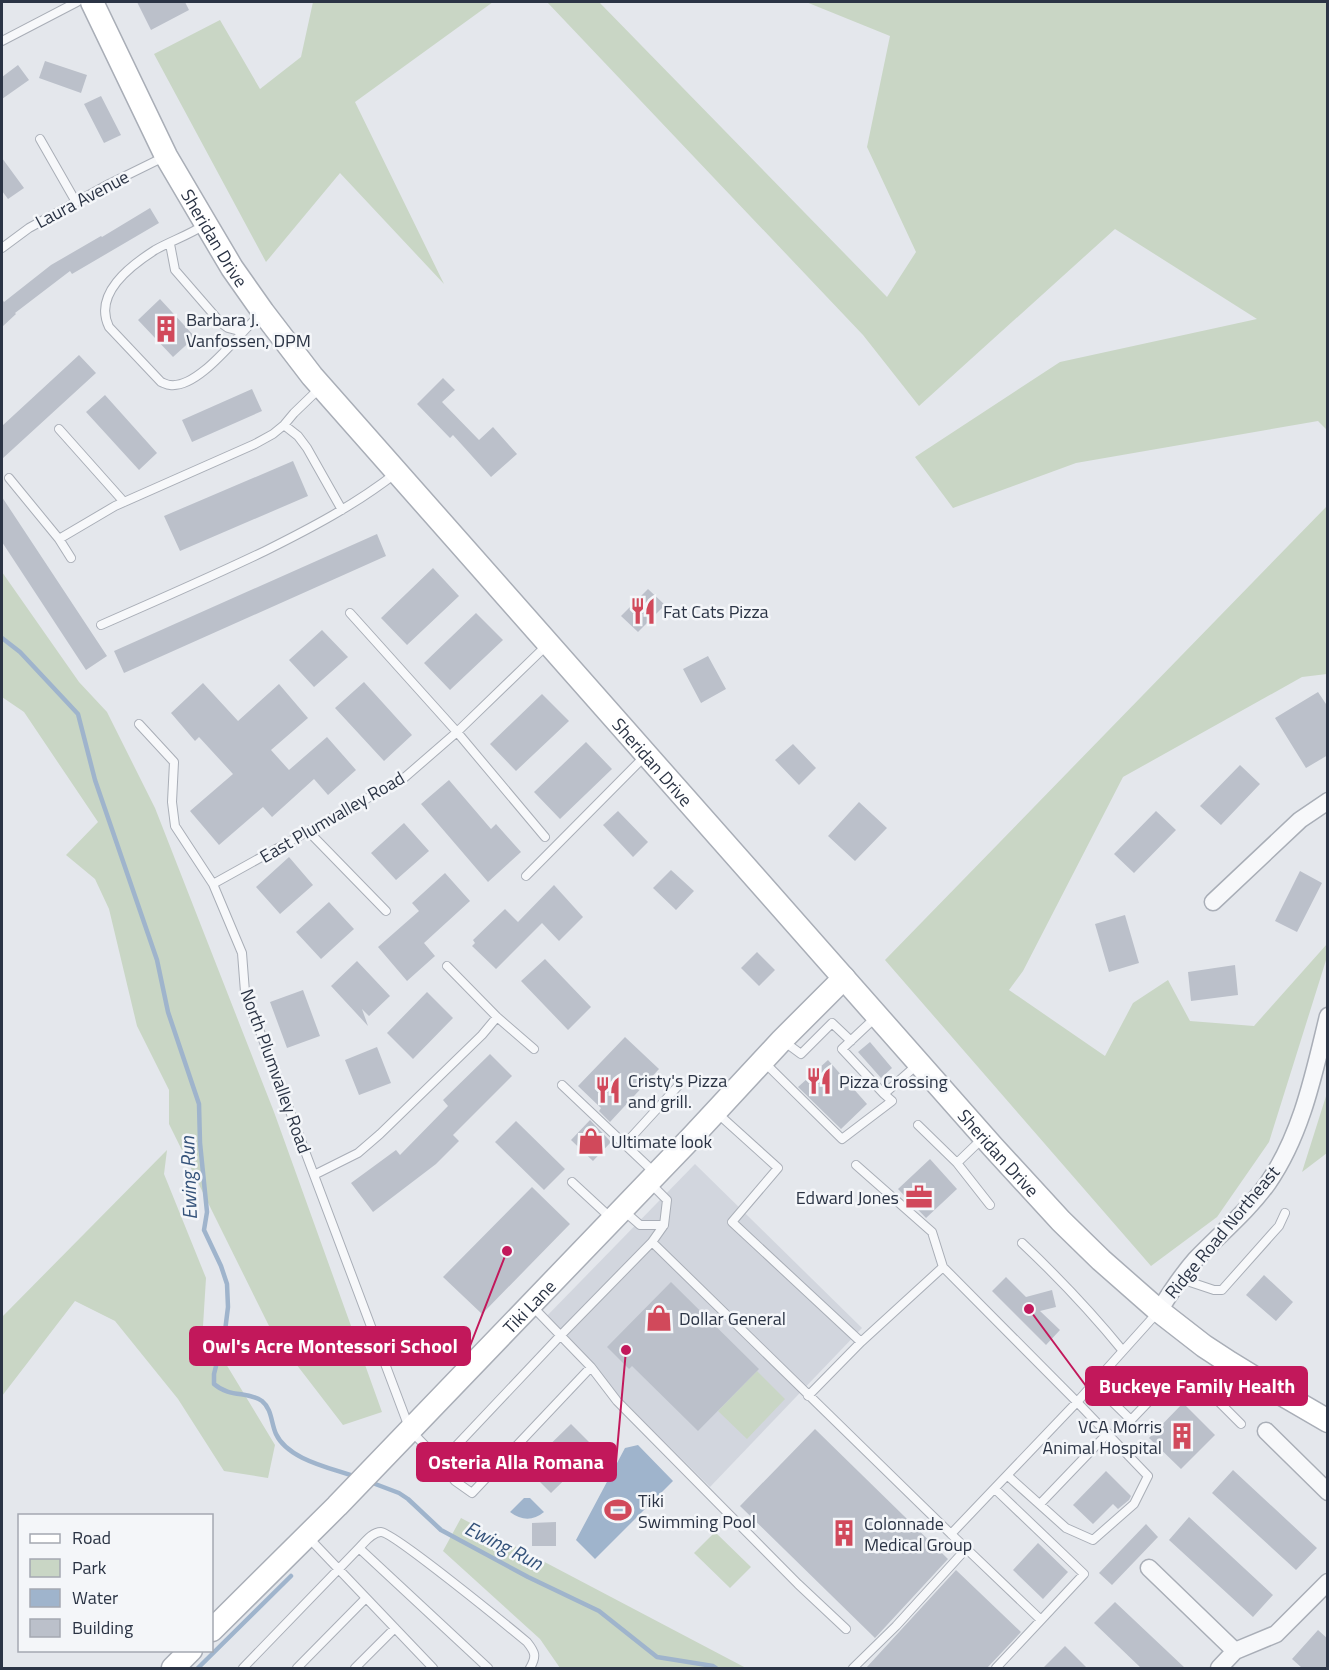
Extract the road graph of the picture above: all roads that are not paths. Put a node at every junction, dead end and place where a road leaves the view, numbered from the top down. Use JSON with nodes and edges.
{"nodes":[{"id":1,"x":77,"y":2,"type":"edge"},
{"id":2,"x":92,"y":2,"type":"edge"},
{"id":3,"x":2,"y":40,"type":"edge"},
{"id":4,"x":40,"y":139,"type":"dead end"},
{"id":5,"x":166,"y":156,"type":"junction"},
{"id":6,"x":76,"y":202,"type":"junction"},
{"id":7,"x":206,"y":224,"type":"junction"},
{"id":8,"x":170,"y":244,"type":"junction"},
{"id":9,"x":2,"y":248,"type":"edge"},
{"id":10,"x":263,"y":312,"type":"junction"},
{"id":11,"x":243,"y":332,"type":"junction"},
{"id":12,"x":322,"y":387,"type":"junction"},
{"id":13,"x":284,"y":425,"type":"junction"},
{"id":14,"x":59,"y":429,"type":"dead end"},
{"id":15,"x":396,"y":473,"type":"junction"},
{"id":16,"x":9,"y":478,"type":"dead end"},
{"id":17,"x":124,"y":502,"type":"junction"},
{"id":18,"x":342,"y":510,"type":"junction"},
{"id":19,"x":59,"y":539,"type":"junction"},
{"id":20,"x":71,"y":558,"type":"dead end"},
{"id":21,"x":350,"y":613,"type":"dead end"},
{"id":22,"x":101,"y":626,"type":"dead end"},
{"id":23,"x":549,"y":643,"type":"junction"},
{"id":24,"x":139,"y":724,"type":"dead end"},
{"id":25,"x":457,"y":732,"type":"junction"},
{"id":26,"x":646,"y":755,"type":"junction"},
{"id":27,"x":1328,"y":801,"type":"edge"},
{"id":28,"x":308,"y":831,"type":"junction"},
{"id":29,"x":545,"y":837,"type":"dead end"},
{"id":30,"x":526,"y":876,"type":"dead end"},
{"id":31,"x":213,"y":884,"type":"junction"},
{"id":32,"x":1214,"y":902,"type":"dead end"},
{"id":33,"x":386,"y":911,"type":"dead end"},
{"id":34,"x":447,"y":966,"type":"dead end"},
{"id":35,"x":844,"y":978,"type":"junction"},
{"id":36,"x":878,"y":1015,"type":"junction"},
{"id":37,"x":1328,"y":1016,"type":"edge"},
{"id":38,"x":497,"y":1017,"type":"junction"},
{"id":39,"x":782,"y":1040,"type":"junction"},
{"id":40,"x":851,"y":1041,"type":"junction"},
{"id":41,"x":534,"y":1049,"type":"dead end"},
{"id":42,"x":763,"y":1060,"type":"junction"},
{"id":43,"x":920,"y":1062,"type":"junction"},
{"id":44,"x":562,"y":1085,"type":"dead end"},
{"id":45,"x":678,"y":1086,"type":"dead end"},
{"id":46,"x":884,"y":1094,"type":"junction"},
{"id":47,"x":716,"y":1112,"type":"junction"},
{"id":48,"x":918,"y":1125,"type":"dead end"},
{"id":49,"x":984,"y":1137,"type":"junction"},
{"id":50,"x":625,"y":1144,"type":"junction"},
{"id":51,"x":957,"y":1163,"type":"junction"},
{"id":52,"x":856,"y":1165,"type":"dead end"},
{"id":53,"x":314,"y":1175,"type":"junction"},
{"id":54,"x":652,"y":1178,"type":"junction"},
{"id":55,"x":572,"y":1182,"type":"dead end"},
{"id":56,"x":990,"y":1205,"type":"dead end"},
{"id":57,"x":1285,"y":1213,"type":"dead end"},
{"id":58,"x":617,"y":1214,"type":"junction"},
{"id":59,"x":664,"y":1226,"type":"junction"},
{"id":60,"x":652,"y":1242,"type":"junction"},
{"id":61,"x":1022,"y":1243,"type":"dead end"},
{"id":62,"x":943,"y":1267,"type":"junction"},
{"id":63,"x":1181,"y":1279,"type":"junction"},
{"id":64,"x":530,"y":1305,"type":"junction"},
{"id":65,"x":1159,"y":1311,"type":"junction"},
{"id":66,"x":560,"y":1336,"type":"junction"},
{"id":67,"x":861,"y":1342,"type":"junction"},
{"id":68,"x":1123,"y":1352,"type":"junction"},
{"id":69,"x":1230,"y":1363,"type":"junction"},
{"id":70,"x":591,"y":1367,"type":"junction"},
{"id":71,"x":1094,"y":1384,"type":"junction"},
{"id":72,"x":808,"y":1395,"type":"junction"},
{"id":73,"x":1212,"y":1395,"type":"junction"},
{"id":74,"x":1077,"y":1402,"type":"junction"},
{"id":75,"x":1328,"y":1421,"type":"edge"},
{"id":76,"x":1241,"y":1424,"type":"dead end"},
{"id":77,"x":410,"y":1430,"type":"junction"},
{"id":78,"x":1266,"y":1431,"type":"dead end"},
{"id":79,"x":1108,"y":1433,"type":"junction"},
{"id":80,"x":441,"y":1462,"type":"junction"},
{"id":81,"x":1008,"y":1476,"type":"junction"},
{"id":82,"x":995,"y":1489,"type":"junction"},
{"id":83,"x":1328,"y":1492,"type":"edge"},
{"id":84,"x":1040,"y":1504,"type":"junction"},
{"id":85,"x":951,"y":1534,"type":"junction"},
{"id":86,"x":307,"y":1535,"type":"junction"},
{"id":87,"x":359,"y":1548,"type":"junction"},
{"id":88,"x":966,"y":1549,"type":"junction"},
{"id":89,"x":1149,"y":1568,"type":"dead end"},
{"id":90,"x":339,"y":1569,"type":"junction"},
{"id":91,"x":1328,"y":1582,"type":"edge"},
{"id":92,"x":366,"y":1598,"type":"junction"},
{"id":93,"x":1041,"y":1620,"type":"junction"},
{"id":94,"x":394,"y":1628,"type":"junction"},
{"id":95,"x":213,"y":1629,"type":"edge"},
{"id":96,"x":846,"y":1629,"type":"dead end"},
{"id":97,"x":1235,"y":1651,"type":"junction"},
{"id":98,"x":189,"y":1652,"type":"edge"},
{"id":99,"x":173,"y":1668,"type":"edge"},
{"id":100,"x":243,"y":1668,"type":"edge"},
{"id":101,"x":297,"y":1668,"type":"edge"},
{"id":102,"x":355,"y":1668,"type":"edge"},
{"id":103,"x":433,"y":1668,"type":"edge"},
{"id":104,"x":488,"y":1668,"type":"edge"},
{"id":105,"x":530,"y":1668,"type":"edge"},
{"id":106,"x":853,"y":1668,"type":"edge"},
{"id":107,"x":996,"y":1668,"type":"edge"},
{"id":108,"x":1219,"y":1668,"type":"edge"}],
"edges":[{"from":1,"to":3,"type":"lane"},
{"from":2,"to":5,"type":"street","name":"Sheridan Drive"},
{"from":4,"to":6,"type":"lane"},
{"from":5,"to":6,"type":"lane","name":"Laura Avenue"},
{"from":5,"to":7,"type":"street","name":"Sheridan Drive"},
{"from":6,"to":9,"type":"lane","name":"Laura Avenue"},
{"from":7,"to":8,"type":"lane"},
{"from":7,"to":10,"type":"street","name":"Sheridan Drive"},
{"from":8,"to":11,"type":"lane"},
{"from":8,"to":11,"type":"lane"},
{"from":10,"to":11,"type":"lane"},
{"from":10,"to":12,"type":"street","name":"Sheridan Drive"},
{"from":12,"to":13,"type":"lane"},
{"from":12,"to":15,"type":"street","name":"Sheridan Drive"},
{"from":13,"to":17,"type":"lane"},
{"from":13,"to":18,"type":"lane"},
{"from":14,"to":17,"type":"lane"},
{"from":15,"to":18,"type":"lane"},
{"from":15,"to":23,"type":"street","name":"Sheridan Drive"},
{"from":16,"to":19,"type":"lane"},
{"from":17,"to":19,"type":"lane"},
{"from":18,"to":22,"type":"lane"},
{"from":19,"to":20,"type":"lane"},
{"from":21,"to":25,"type":"lane"},
{"from":23,"to":25,"type":"lane","name":"East Plumvalley Road"},
{"from":23,"to":26,"type":"street","name":"Sheridan Drive"},
{"from":24,"to":31,"type":"lane","name":"North Plumvalley Road"},
{"from":25,"to":28,"type":"lane","name":"East Plumvalley Road"},
{"from":25,"to":29,"type":"lane"},
{"from":26,"to":30,"type":"lane"},
{"from":26,"to":35,"type":"street","name":"Sheridan Drive"},
{"from":27,"to":32,"type":"street"},
{"from":28,"to":31,"type":"lane","name":"East Plumvalley Road"},
{"from":28,"to":33,"type":"lane"},
{"from":31,"to":53,"type":"lane","name":"North Plumvalley Road"},
{"from":34,"to":38,"type":"lane"},
{"from":35,"to":36,"type":"street","name":"Sheridan Drive"},
{"from":35,"to":39,"type":"street","name":"Tiki Lane"},
{"from":36,"to":40,"type":"lane"},
{"from":36,"to":43,"type":"street","name":"Sheridan Drive"},
{"from":37,"to":63,"type":"street","name":"Ridge Road Northeast"},
{"from":38,"to":41,"type":"lane"},
{"from":38,"to":53,"type":"lane"},
{"from":39,"to":40,"type":"lane"},
{"from":39,"to":42,"type":"street","name":"Tiki Lane"},
{"from":40,"to":46,"type":"lane"},
{"from":42,"to":46,"type":"lane"},
{"from":42,"to":47,"type":"street","name":"Tiki Lane"},
{"from":43,"to":46,"type":"lane"},
{"from":43,"to":49,"type":"street","name":"Sheridan Drive"},
{"from":44,"to":50,"type":"lane"},
{"from":45,"to":50,"type":"lane"},
{"from":47,"to":54,"type":"street","name":"Tiki Lane"},
{"from":47,"to":67,"type":"lane"},
{"from":48,"to":51,"type":"lane"},
{"from":49,"to":51,"type":"lane"},
{"from":49,"to":65,"type":"street","name":"Sheridan Drive"},
{"from":50,"to":54,"type":"lane"},
{"from":51,"to":56,"type":"lane"},
{"from":52,"to":62,"type":"lane"},
{"from":53,"to":77,"type":"lane","name":"North Plumvalley Road"},
{"from":54,"to":58,"type":"street","name":"Tiki Lane"},
{"from":54,"to":59,"type":"lane"},
{"from":55,"to":58,"type":"lane"},
{"from":57,"to":63,"type":"lane"},
{"from":58,"to":59,"type":"lane"},
{"from":58,"to":64,"type":"street","name":"Tiki Lane"},
{"from":59,"to":60,"type":"lane"},
{"from":60,"to":66,"type":"lane"},
{"from":60,"to":72,"type":"lane"},
{"from":61,"to":68,"type":"lane"},
{"from":62,"to":67,"type":"lane"},
{"from":62,"to":74,"type":"lane"},
{"from":63,"to":65,"type":"street","name":"Ridge Road Northeast"},
{"from":64,"to":66,"type":"lane"},
{"from":64,"to":77,"type":"street","name":"Tiki Lane"},
{"from":65,"to":68,"type":"lane"},
{"from":65,"to":69,"type":"street","name":"Sheridan Drive"},
{"from":66,"to":70,"type":"lane"},
{"from":66,"to":80,"type":"lane"},
{"from":67,"to":72,"type":"lane"},
{"from":68,"to":71,"type":"lane"},
{"from":69,"to":73,"type":"lane"},
{"from":69,"to":75,"type":"street","name":"Sheridan Drive"},
{"from":70,"to":80,"type":"lane"},
{"from":70,"to":96,"type":"lane"},
{"from":71,"to":73,"type":"lane"},
{"from":71,"to":74,"type":"lane"},
{"from":72,"to":85,"type":"lane"},
{"from":73,"to":76,"type":"lane"},
{"from":74,"to":79,"type":"lane"},
{"from":74,"to":81,"type":"lane"},
{"from":77,"to":80,"type":"lane"},
{"from":77,"to":86,"type":"street","name":"Tiki Lane"},
{"from":78,"to":83,"type":"street"},
{"from":79,"to":84,"type":"lane"},
{"from":79,"to":84,"type":"lane"},
{"from":81,"to":82,"type":"lane"},
{"from":81,"to":84,"type":"lane"},
{"from":82,"to":85,"type":"lane"},
{"from":82,"to":93,"type":"lane"},
{"from":85,"to":88,"type":"lane"},
{"from":86,"to":90,"type":"lane"},
{"from":86,"to":95,"type":"street","name":"Tiki Lane"},
{"from":87,"to":90,"type":"lane"},
{"from":87,"to":104,"type":"lane"},
{"from":87,"to":105,"type":"lane"},
{"from":88,"to":93,"type":"lane"},
{"from":88,"to":106,"type":"lane"},
{"from":89,"to":97,"type":"street"},
{"from":90,"to":92,"type":"lane"},
{"from":90,"to":100,"type":"lane"},
{"from":91,"to":97,"type":"street"},
{"from":92,"to":94,"type":"lane"},
{"from":92,"to":101,"type":"lane"},
{"from":93,"to":107,"type":"lane"},
{"from":94,"to":102,"type":"lane"},
{"from":94,"to":103,"type":"lane"},
{"from":97,"to":108,"type":"street"},
{"from":98,"to":99,"type":"street"}]}
